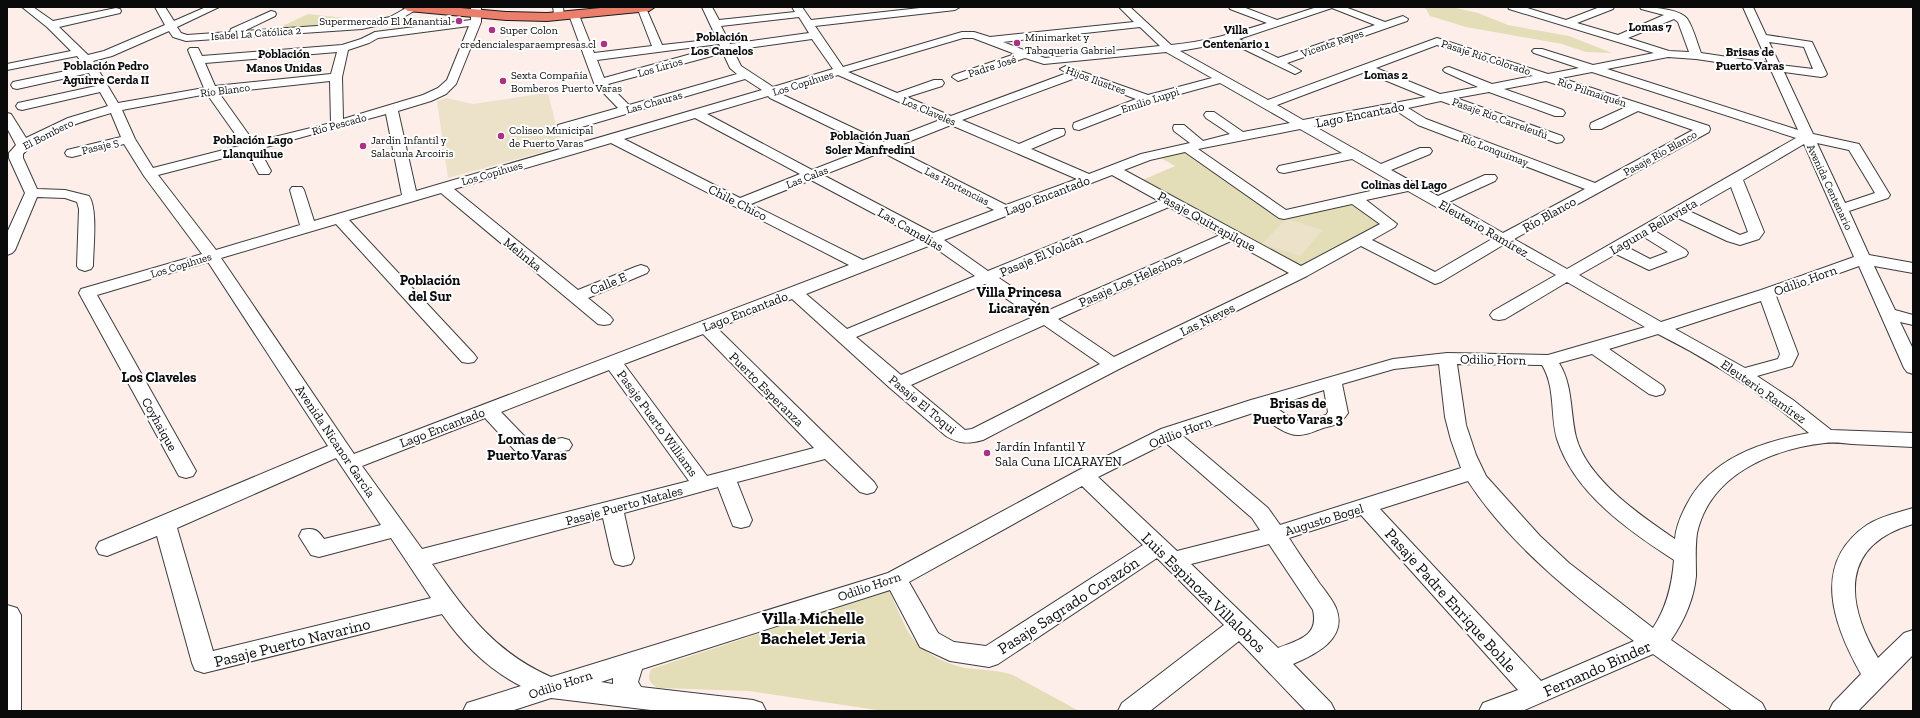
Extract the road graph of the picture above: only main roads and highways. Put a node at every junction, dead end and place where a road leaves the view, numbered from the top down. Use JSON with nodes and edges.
{"nodes":[{"id":1,"x":411,"y":7,"type":"edge"},
{"id":2,"x":637,"y":8,"type":"edge"},
{"id":3,"x":558,"y":12,"type":"edge"},
{"id":4,"x":476,"y":14,"type":"edge"}],
"edges":[{"from":1,"to":4,"type":"main road"},
{"from":2,"to":3,"type":"main road"},
{"from":3,"to":4,"type":"main road"}]}
